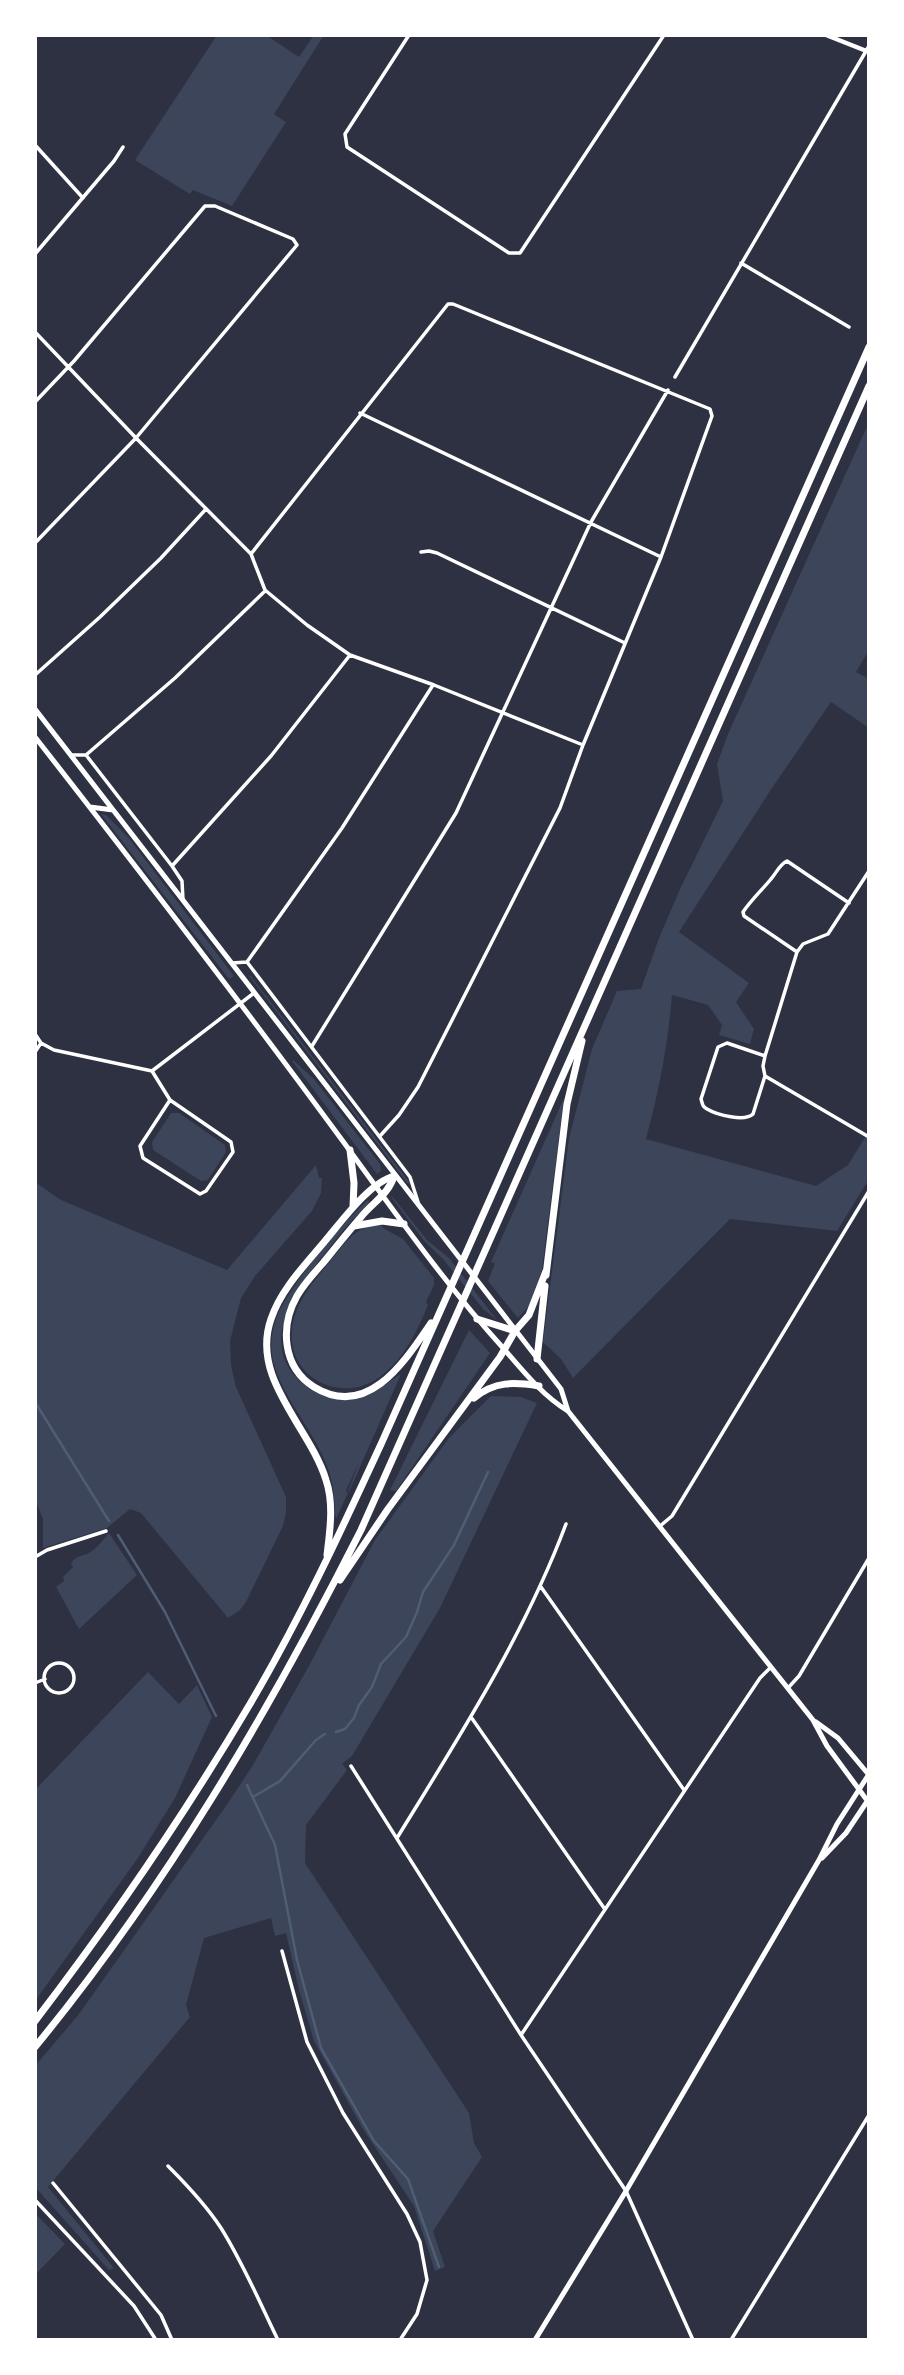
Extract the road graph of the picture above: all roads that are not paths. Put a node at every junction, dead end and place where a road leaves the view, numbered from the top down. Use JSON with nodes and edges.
{"nodes":[{"id":1,"x":410,"y":35,"type":"edge"},
{"id":2,"x":664,"y":35,"type":"edge"},
{"id":3,"x":826,"y":35,"type":"edge"},
{"id":4,"x":868,"y":49,"type":"edge"},
{"id":5,"x":35,"y":145,"type":"edge"},
{"id":6,"x":123,"y":147,"type":"dead end"},
{"id":7,"x":83,"y":198,"type":"junction"},
{"id":8,"x":35,"y":254,"type":"edge"},
{"id":9,"x":741,"y":263,"type":"junction"},
{"id":10,"x":849,"y":327,"type":"dead end"},
{"id":11,"x":35,"y":332,"type":"edge"},
{"id":12,"x":869,"y":347,"type":"edge"},
{"id":13,"x":68,"y":368,"type":"junction"},
{"id":14,"x":675,"y":377,"type":"dead end"},
{"id":15,"x":869,"y":386,"type":"edge"},
{"id":16,"x":668,"y":390,"type":"junction"},
{"id":17,"x":35,"y":402,"type":"edge"},
{"id":18,"x":360,"y":413,"type":"junction"},
{"id":19,"x":136,"y":438,"type":"junction"},
{"id":20,"x":206,"y":509,"type":"junction"},
{"id":21,"x":591,"y":522,"type":"junction"},
{"id":22,"x":35,"y":542,"type":"edge"},
{"id":23,"x":421,"y":552,"type":"dead end"},
{"id":24,"x":251,"y":554,"type":"junction"},
{"id":25,"x":661,"y":557,"type":"junction"},
{"id":26,"x":265,"y":590,"type":"junction"},
{"id":27,"x":551,"y":608,"type":"junction"},
{"id":28,"x":625,"y":643,"type":"junction"},
{"id":29,"x":350,"y":655,"type":"junction"},
{"id":30,"x":35,"y":675,"type":"edge"},
{"id":31,"x":434,"y":685,"type":"junction"},
{"id":32,"x":35,"y":709,"type":"edge"},
{"id":33,"x":501,"y":712,"type":"junction"},
{"id":34,"x":35,"y":737,"type":"edge"},
{"id":35,"x":583,"y":745,"type":"junction"},
{"id":36,"x":71,"y":755,"type":"junction"},
{"id":37,"x":86,"y":755,"type":"junction"},
{"id":38,"x":90,"y":807,"type":"junction"},
{"id":39,"x":113,"y":810,"type":"junction"},
{"id":40,"x":172,"y":866,"type":"junction"},
{"id":41,"x":869,"y":872,"type":"edge"},
{"id":42,"x":184,"y":902,"type":"junction"},
{"id":43,"x":849,"y":903,"type":"junction"},
{"id":44,"x":797,"y":951,"type":"junction"},
{"id":45,"x":247,"y":962,"type":"junction"},
{"id":46,"x":231,"y":964,"type":"junction"},
{"id":47,"x":254,"y":993,"type":"junction"},
{"id":48,"x":240,"y":1004,"type":"junction"},
{"id":49,"x":587,"y":1024,"type":"junction"},
{"id":50,"x":35,"y":1034,"type":"edge"},
{"id":51,"x":41,"y":1043,"type":"junction"},
{"id":52,"x":312,"y":1046,"type":"junction"},
{"id":53,"x":35,"y":1052,"type":"edge"},
{"id":54,"x":765,"y":1056,"type":"junction"},
{"id":55,"x":152,"y":1071,"type":"junction"},
{"id":56,"x":765,"y":1076,"type":"junction"},
{"id":57,"x":170,"y":1100,"type":"junction"},
{"id":58,"x":380,"y":1136,"type":"junction"},
{"id":59,"x":869,"y":1137,"type":"edge"},
{"id":60,"x":350,"y":1150,"type":"junction"},
{"id":61,"x":394,"y":1176,"type":"junction"},
{"id":62,"x":376,"y":1187,"type":"junction"},
{"id":63,"x":869,"y":1191,"type":"edge"},
{"id":64,"x":383,"y":1195,"type":"junction"},
{"id":65,"x":353,"y":1207,"type":"junction"},
{"id":66,"x":419,"y":1207,"type":"junction"},
{"id":67,"x":404,"y":1224,"type":"junction"},
{"id":68,"x":354,"y":1226,"type":"junction"},
{"id":69,"x":546,"y":1271,"type":"junction"},
{"id":70,"x":442,"y":1308,"type":"junction"},
{"id":71,"x":477,"y":1319,"type":"junction"},
{"id":72,"x":514,"y":1331,"type":"junction"},
{"id":73,"x":505,"y":1350,"type":"junction"},
{"id":74,"x":537,"y":1359,"type":"junction"},
{"id":75,"x":539,"y":1387,"type":"junction"},
{"id":76,"x":465,"y":1405,"type":"junction"},
{"id":77,"x":568,"y":1411,"type":"junction"},
{"id":78,"x":566,"y":1524,"type":"dead end"},
{"id":79,"x":660,"y":1526,"type":"junction"},
{"id":80,"x":106,"y":1531,"type":"dead end"},
{"id":81,"x":36,"y":1555,"type":"edge"},
{"id":82,"x":869,"y":1558,"type":"edge"},
{"id":83,"x":326,"y":1562,"type":"junction"},
{"id":84,"x":541,"y":1587,"type":"junction"},
{"id":85,"x":323,"y":1604,"type":"junction"},
{"id":86,"x":771,"y":1667,"type":"junction"},
{"id":87,"x":45,"y":1679,"type":"junction"},
{"id":88,"x":35,"y":1683,"type":"edge"},
{"id":89,"x":788,"y":1688,"type":"junction"},
{"id":90,"x":471,"y":1717,"type":"junction"},
{"id":91,"x":813,"y":1720,"type":"junction"},
{"id":92,"x":351,"y":1766,"type":"dead end"},
{"id":93,"x":869,"y":1775,"type":"edge"},
{"id":94,"x":859,"y":1789,"type":"junction"},
{"id":95,"x":684,"y":1790,"type":"junction"},
{"id":96,"x":869,"y":1801,"type":"edge"},
{"id":97,"x":397,"y":1838,"type":"junction"},
{"id":98,"x":820,"y":1860,"type":"junction"},
{"id":99,"x":604,"y":1908,"type":"junction"},
{"id":100,"x":282,"y":1951,"type":"dead end"},
{"id":101,"x":35,"y":2021,"type":"edge"},
{"id":102,"x":521,"y":2035,"type":"junction"},
{"id":103,"x":35,"y":2047,"type":"edge"},
{"id":104,"x":869,"y":2115,"type":"edge"},
{"id":105,"x":168,"y":2166,"type":"dead end"},
{"id":106,"x":53,"y":2183,"type":"dead end"},
{"id":107,"x":626,"y":2191,"type":"junction"},
{"id":108,"x":35,"y":2200,"type":"edge"},
{"id":109,"x":156,"y":2340,"type":"edge"},
{"id":110,"x":172,"y":2340,"type":"edge"},
{"id":111,"x":278,"y":2340,"type":"edge"},
{"id":112,"x":400,"y":2340,"type":"edge"},
{"id":113,"x":535,"y":2340,"type":"edge"},
{"id":114,"x":693,"y":2340,"type":"edge"},
{"id":115,"x":731,"y":2340,"type":"edge"}],
"edges":[{"from":1,"to":2,"type":"street"},
{"from":3,"to":4,"type":"street"},
{"from":4,"to":9,"type":"street"},
{"from":5,"to":7,"type":"street"},
{"from":6,"to":7,"type":"street"},
{"from":7,"to":8,"type":"street"},
{"from":9,"to":10,"type":"street"},
{"from":9,"to":14,"type":"street"},
{"from":11,"to":13,"type":"street"},
{"from":12,"to":70,"type":"highway"},
{"from":13,"to":17,"type":"street"},
{"from":13,"to":19,"type":"street"},
{"from":13,"to":19,"type":"street"},
{"from":15,"to":49,"type":"highway"},
{"from":16,"to":18,"type":"street"},
{"from":16,"to":21,"type":"street"},
{"from":16,"to":25,"type":"street"},
{"from":18,"to":21,"type":"street"},
{"from":18,"to":24,"type":"street"},
{"from":19,"to":20,"type":"street"},
{"from":19,"to":22,"type":"street"},
{"from":20,"to":24,"type":"street"},
{"from":20,"to":30,"type":"street"},
{"from":21,"to":25,"type":"street"},
{"from":21,"to":27,"type":"street"},
{"from":23,"to":27,"type":"street"},
{"from":24,"to":26,"type":"street"},
{"from":25,"to":28,"type":"street"},
{"from":26,"to":29,"type":"street"},
{"from":26,"to":37,"type":"street"},
{"from":27,"to":28,"type":"street"},
{"from":27,"to":33,"type":"street"},
{"from":28,"to":35,"type":"street"},
{"from":29,"to":31,"type":"street"},
{"from":29,"to":40,"type":"street"},
{"from":31,"to":33,"type":"street"},
{"from":31,"to":45,"type":"street"},
{"from":32,"to":36,"type":"main road"},
{"from":33,"to":35,"type":"street"},
{"from":33,"to":52,"type":"street"},
{"from":34,"to":38,"type":"main road"},
{"from":35,"to":58,"type":"street"},
{"from":36,"to":37,"type":"street"},
{"from":36,"to":39,"type":"main road"},
{"from":37,"to":40,"type":"street"},
{"from":38,"to":39,"type":"main road"},
{"from":38,"to":48,"type":"main road"},
{"from":39,"to":42,"type":"main road"},
{"from":40,"to":42,"type":"street"},
{"from":41,"to":43,"type":"street"},
{"from":42,"to":46,"type":"main road"},
{"from":43,"to":44,"type":"street"},
{"from":43,"to":44,"type":"street"},
{"from":44,"to":54,"type":"street"},
{"from":45,"to":46,"type":"street"},
{"from":45,"to":52,"type":"street"},
{"from":46,"to":47,"type":"main road"},
{"from":47,"to":48,"type":"street"},
{"from":47,"to":61,"type":"main road"},
{"from":48,"to":55,"type":"street"},
{"from":48,"to":60,"type":"main road"},
{"from":49,"to":69,"type":"highway"},
{"from":49,"to":85,"type":"highway"},
{"from":50,"to":51,"type":"street"},
{"from":51,"to":53,"type":"street"},
{"from":51,"to":55,"type":"street"},
{"from":52,"to":58,"type":"street"},
{"from":54,"to":56,"type":"street"},
{"from":54,"to":56,"type":"street"},
{"from":55,"to":57,"type":"street"},
{"from":56,"to":59,"type":"street"},
{"from":57,"to":57,"type":"street"},
{"from":58,"to":66,"type":"street"},
{"from":60,"to":62,"type":"main road"},
{"from":60,"to":65,"type":"highway"},
{"from":61,"to":62,"type":"highway"},
{"from":61,"to":64,"type":"highway"},
{"from":61,"to":66,"type":"main road"},
{"from":62,"to":64,"type":"main road"},
{"from":62,"to":65,"type":"highway"},
{"from":63,"to":79,"type":"street"},
{"from":64,"to":67,"type":"main road"},
{"from":64,"to":68,"type":"highway"},
{"from":65,"to":83,"type":"highway"},
{"from":66,"to":72,"type":"main road"},
{"from":67,"to":68,"type":"highway"},
{"from":67,"to":71,"type":"main road"},
{"from":68,"to":70,"type":"highway"},
{"from":69,"to":72,"type":"highway"},
{"from":69,"to":74,"type":"highway"},
{"from":70,"to":83,"type":"highway"},
{"from":71,"to":72,"type":"highway"},
{"from":71,"to":73,"type":"main road"},
{"from":72,"to":73,"type":"highway"},
{"from":72,"to":74,"type":"main road"},
{"from":73,"to":75,"type":"main road"},
{"from":73,"to":76,"type":"highway"},
{"from":74,"to":77,"type":"main road"},
{"from":75,"to":76,"type":"highway"},
{"from":75,"to":77,"type":"main road"},
{"from":76,"to":85,"type":"highway"},
{"from":77,"to":79,"type":"main road"},
{"from":78,"to":84,"type":"street"},
{"from":79,"to":86,"type":"main road"},
{"from":80,"to":81,"type":"street"},
{"from":82,"to":89,"type":"street"},
{"from":83,"to":101,"type":"highway"},
{"from":84,"to":90,"type":"street"},
{"from":84,"to":95,"type":"street"},
{"from":85,"to":103,"type":"highway"},
{"from":86,"to":89,"type":"main road"},
{"from":86,"to":95,"type":"street"},
{"from":87,"to":87,"type":"street"},
{"from":87,"to":88,"type":"street"},
{"from":89,"to":91,"type":"main road"},
{"from":90,"to":97,"type":"street"},
{"from":90,"to":99,"type":"street"},
{"from":91,"to":93,"type":"main road"},
{"from":91,"to":94,"type":"main road"},
{"from":92,"to":97,"type":"street"},
{"from":93,"to":94,"type":"main road"},
{"from":94,"to":96,"type":"main road"},
{"from":94,"to":98,"type":"main road"},
{"from":95,"to":99,"type":"street"},
{"from":96,"to":98,"type":"main road"},
{"from":97,"to":102,"type":"street"},
{"from":98,"to":107,"type":"main road"},
{"from":99,"to":102,"type":"street"},
{"from":100,"to":112,"type":"street"},
{"from":102,"to":107,"type":"street"},
{"from":104,"to":115,"type":"street"},
{"from":105,"to":111,"type":"street"},
{"from":106,"to":110,"type":"street"},
{"from":107,"to":113,"type":"main road"},
{"from":107,"to":114,"type":"street"},
{"from":108,"to":109,"type":"street"}]}
